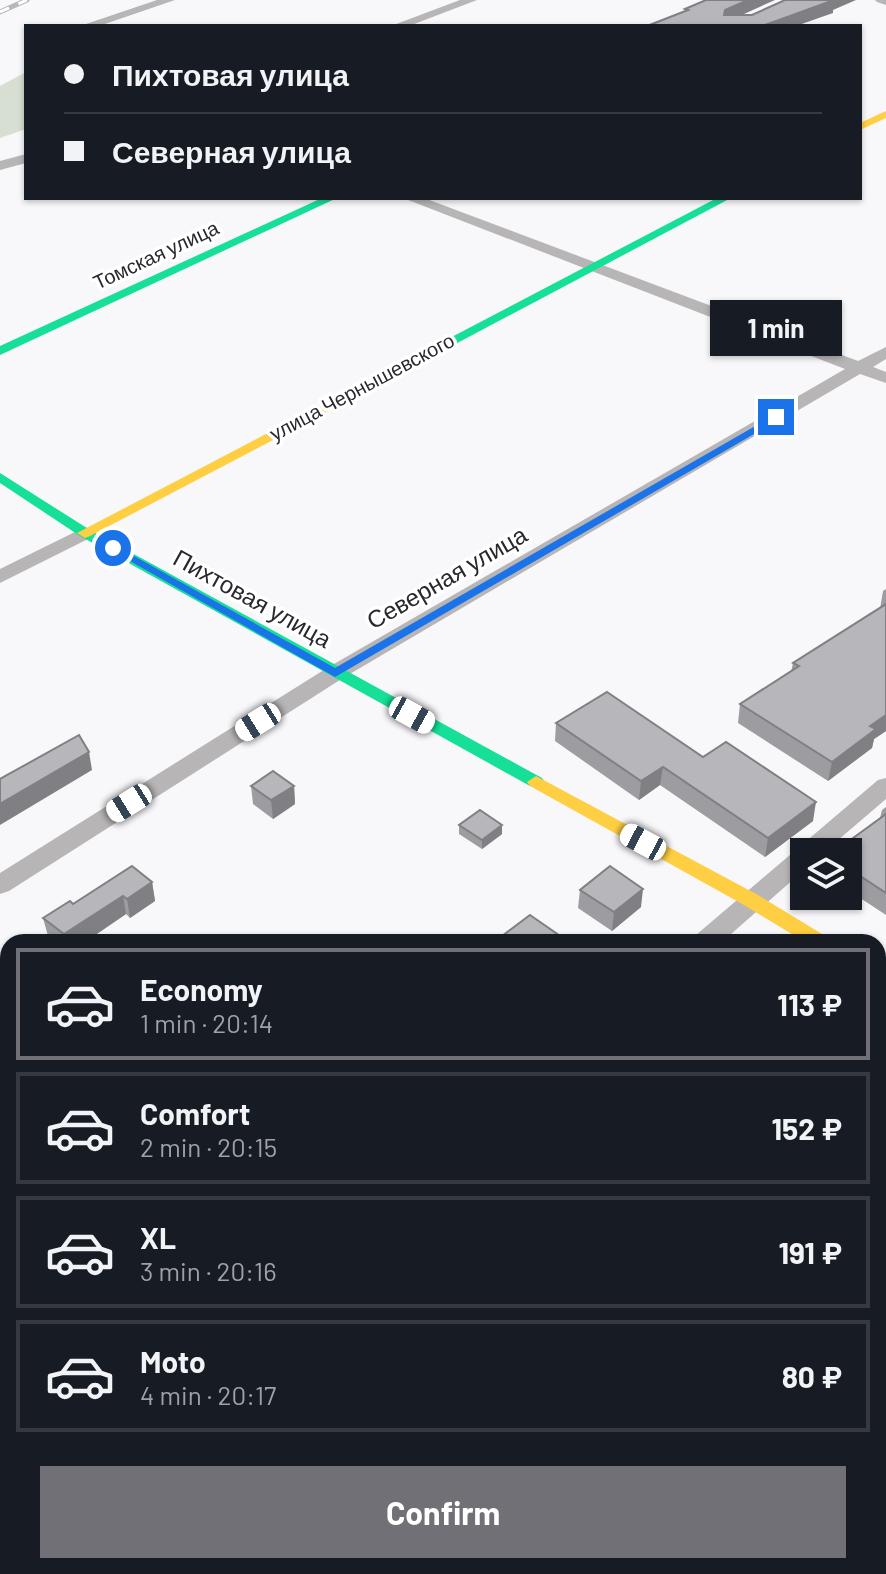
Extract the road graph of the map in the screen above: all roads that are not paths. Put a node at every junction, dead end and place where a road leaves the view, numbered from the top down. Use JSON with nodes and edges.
{"nodes":[{"id":1,"x":169,"y":0,"type":"edge"},
{"id":2,"x":471,"y":0,"type":"edge"},
{"id":3,"x":92,"y":24,"type":"edge"},
{"id":4,"x":403,"y":24,"type":"edge"},
{"id":5,"x":886,"y":114,"type":"edge"},
{"id":6,"x":862,"y":126,"type":"edge"},
{"id":7,"x":24,"y":159,"type":"edge"},
{"id":8,"x":0,"y":166,"type":"edge"},
{"id":9,"x":327,"y":200,"type":"edge"},
{"id":10,"x":415,"y":200,"type":"edge"},
{"id":11,"x":721,"y":200,"type":"edge"},
{"id":12,"x":591,"y":268,"type":"junction"},
{"id":13,"x":0,"y":351,"type":"edge"},
{"id":14,"x":886,"y":352,"type":"edge"},
{"id":15,"x":859,"y":369,"type":"junction"},
{"id":16,"x":886,"y":378,"type":"edge"},
{"id":17,"x":0,"y":477,"type":"edge"},
{"id":18,"x":85,"y":533,"type":"junction"},
{"id":19,"x":0,"y":577,"type":"edge"},
{"id":20,"x":335,"y":673,"type":"junction"},
{"id":21,"x":886,"y":786,"type":"edge"},
{"id":22,"x":825,"y":838,"type":"edge"},
{"id":23,"x":790,"y":867,"type":"edge"},
{"id":24,"x":0,"y":885,"type":"edge"},
{"id":25,"x":751,"y":900,"type":"junction"},
{"id":26,"x":714,"y":934,"type":"edge"},
{"id":27,"x":807,"y":934,"type":"edge"}],
"edges":[{"from":1,"to":3,"type":"street"},
{"from":2,"to":4,"type":"street"},
{"from":5,"to":6,"type":"street"},
{"from":7,"to":8,"type":"street"},
{"from":9,"to":13,"type":"street","name":"Томская улица"},
{"from":10,"to":12,"type":"street"},
{"from":11,"to":12,"type":"street","name":"улица Чернышевского"},
{"from":12,"to":15,"type":"street"},
{"from":12,"to":18,"type":"street","name":"улица Чернышевского"},
{"from":14,"to":15,"type":"street","name":"Северная улица"},
{"from":15,"to":16,"type":"street"},
{"from":15,"to":20,"type":"street","name":"Северная улица"},
{"from":17,"to":18,"type":"street","name":"Пихтовая улица"},
{"from":18,"to":19,"type":"street","name":"улица Чернышевского"},
{"from":18,"to":20,"type":"street","name":"Пихтовая улица"},
{"from":20,"to":24,"type":"street","name":"Северная улица"},
{"from":20,"to":25,"type":"street","name":"Пихтовая улица"},
{"from":21,"to":22,"type":"street"},
{"from":23,"to":25,"type":"street"},
{"from":25,"to":26,"type":"street"},
{"from":25,"to":27,"type":"street","name":"Пихтовая улица"}]}
